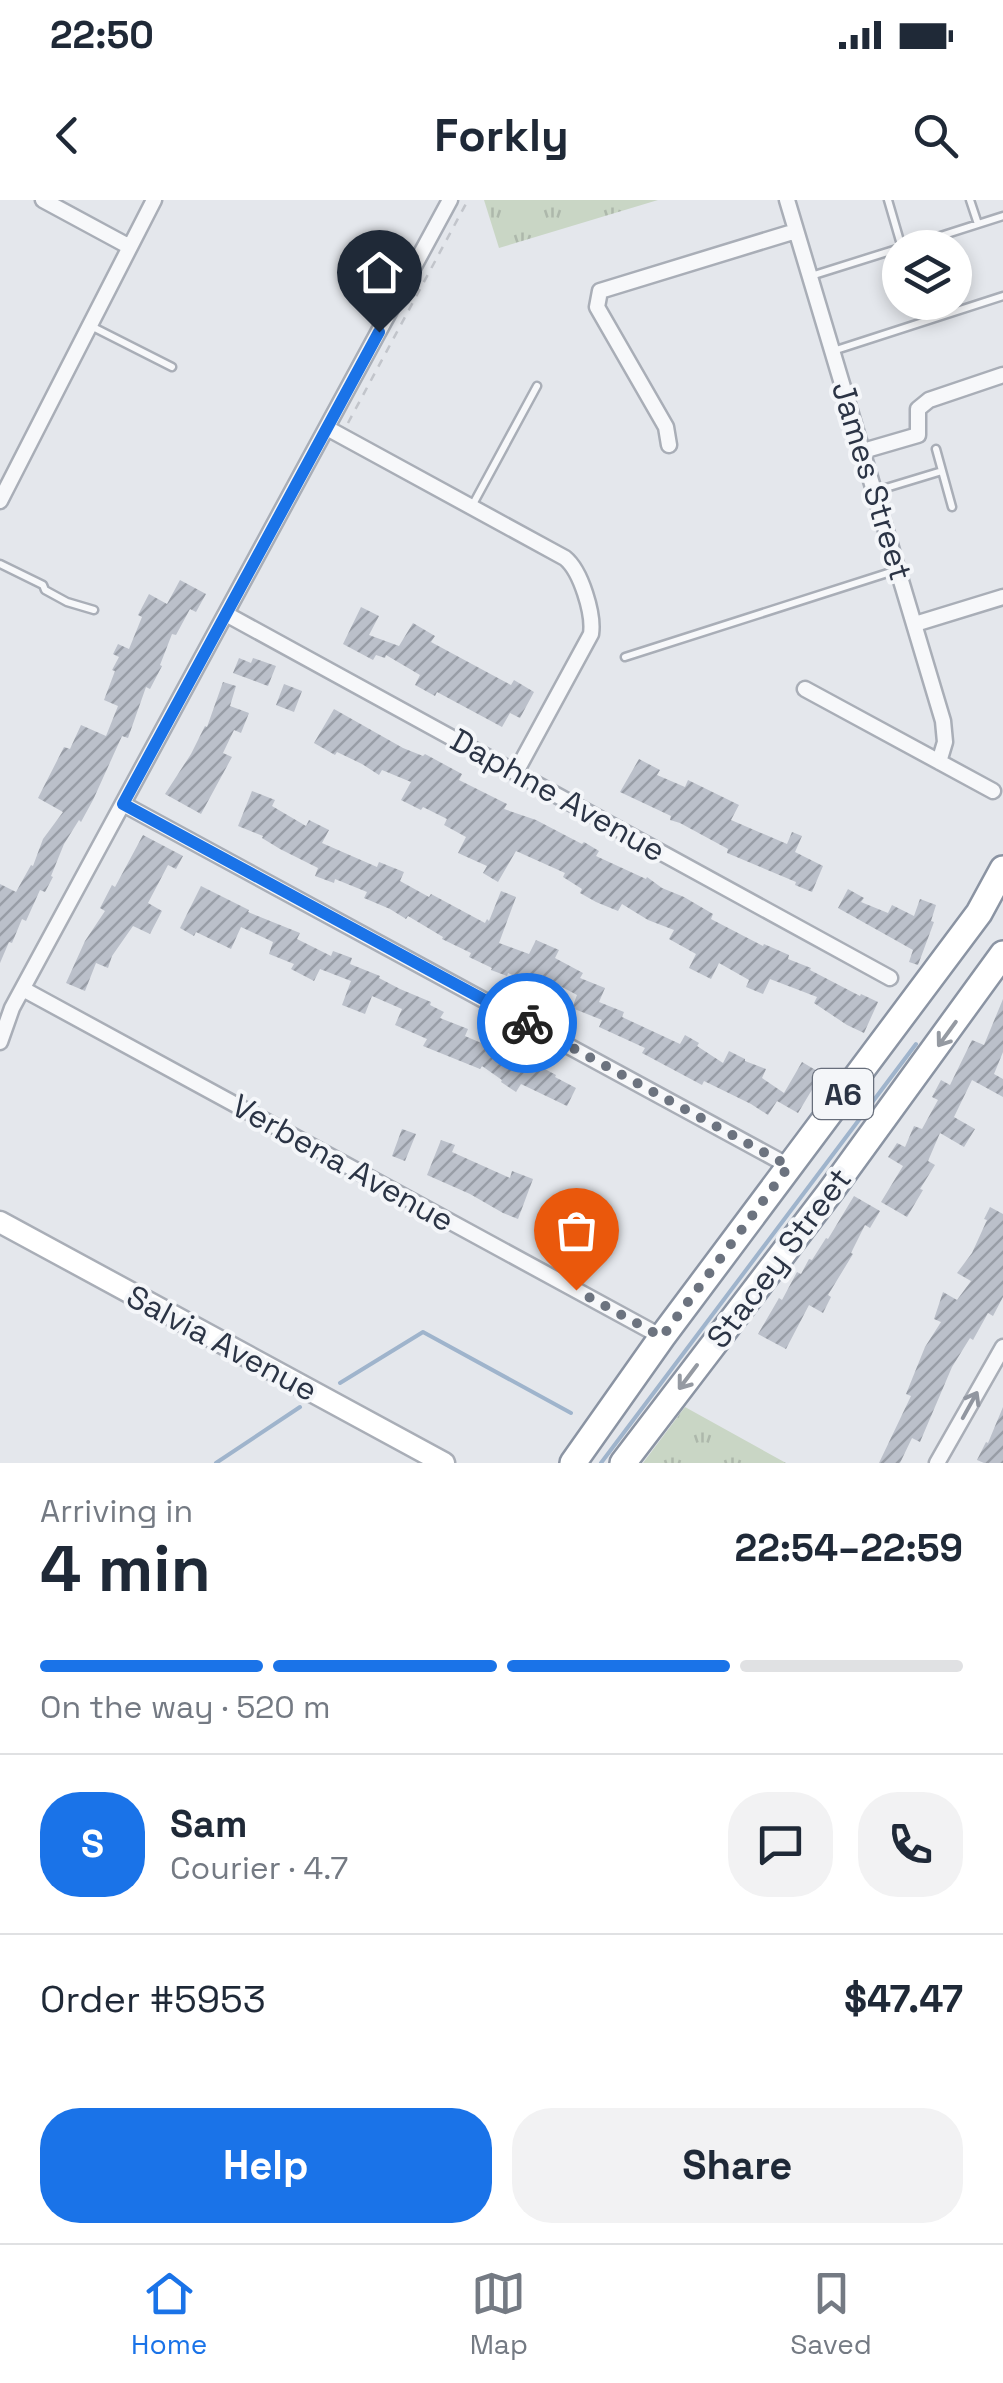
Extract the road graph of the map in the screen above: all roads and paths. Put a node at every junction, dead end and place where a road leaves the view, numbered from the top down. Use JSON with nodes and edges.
{"nodes":[{"id":1,"x":43,"y":200,"type":"edge"},
{"id":2,"x":154,"y":200,"type":"edge"},
{"id":3,"x":450,"y":200,"type":"edge"},
{"id":4,"x":468,"y":200,"type":"edge"},
{"id":5,"x":788,"y":200,"type":"edge"},
{"id":6,"x":888,"y":200,"type":"edge"},
{"id":7,"x":970,"y":200,"type":"edge"},
{"id":8,"x":1003,"y":216,"type":"edge"},
{"id":9,"x":978,"y":224,"type":"junction"},
{"id":10,"x":897,"y":230,"type":"edge"},
{"id":11,"x":959,"y":230,"type":"edge"},
{"id":12,"x":796,"y":231,"type":"junction"},
{"id":13,"x":130,"y":247,"type":"junction"},
{"id":14,"x":882,"y":254,"type":"edge"},
{"id":15,"x":810,"y":277,"type":"junction"},
{"id":16,"x":1003,"y":296,"type":"edge"},
{"id":17,"x":90,"y":325,"type":"junction"},
{"id":18,"x":832,"y":351,"type":"junction"},
{"id":19,"x":172,"y":366,"type":"dead end"},
{"id":20,"x":1003,"y":376,"type":"edge"},
{"id":21,"x":537,"y":386,"type":"dead end"},
{"id":22,"x":346,"y":425,"type":"dead end"},
{"id":23,"x":327,"y":428,"type":"junction"},
{"id":24,"x":669,"y":445,"type":"dead end"},
{"id":25,"x":936,"y":450,"type":"dead end"},
{"id":26,"x":862,"y":451,"type":"junction"},
{"id":27,"x":942,"y":471,"type":"junction"},
{"id":28,"x":875,"y":492,"type":"junction"},
{"id":29,"x":2,"y":494,"type":"edge"},
{"id":30,"x":471,"y":507,"type":"junction"},
{"id":31,"x":952,"y":507,"type":"dead end"},
{"id":32,"x":0,"y":564,"type":"edge"},
{"id":33,"x":898,"y":570,"type":"junction"},
{"id":34,"x":1003,"y":598,"type":"edge"},
{"id":35,"x":94,"y":610,"type":"dead end"},
{"id":36,"x":226,"y":614,"type":"junction"},
{"id":37,"x":915,"y":624,"type":"junction"},
{"id":38,"x":625,"y":657,"type":"dead end"},
{"id":39,"x":805,"y":689,"type":"dead end"},
{"id":40,"x":939,"y":762,"type":"junction"},
{"id":41,"x":516,"y":772,"type":"junction"},
{"id":42,"x":993,"y":791,"type":"dead end"},
{"id":43,"x":123,"y":804,"type":"junction"},
{"id":44,"x":1001,"y":878,"type":"edge"},
{"id":45,"x":1003,"y":954,"type":"edge"},
{"id":46,"x":890,"y":978,"type":"dead end"},
{"id":47,"x":23,"y":990,"type":"junction"},
{"id":48,"x":12,"y":1008,"type":"junction"},
{"id":49,"x":0,"y":1023,"type":"edge"},
{"id":50,"x":0,"y":1042,"type":"edge"},
{"id":51,"x":789,"y":1166,"type":"junction"},
{"id":52,"x":0,"y":1222,"type":"edge"},
{"id":53,"x":662,"y":1337,"type":"junction"},
{"id":54,"x":1003,"y":1347,"type":"edge"},
{"id":55,"x":444,"y":1463,"type":"edge"},
{"id":56,"x":573,"y":1463,"type":"edge"},
{"id":57,"x":623,"y":1463,"type":"edge"},
{"id":58,"x":938,"y":1463,"type":"edge"}],
"edges":[{"from":1,"to":13,"type":"street"},
{"from":2,"to":13,"type":"street"},
{"from":3,"to":23,"type":"street"},
{"from":4,"to":22,"type":"path"},
{"from":5,"to":12,"type":"street","name":"James Street"},
{"from":6,"to":10,"type":"lane"},
{"from":7,"to":9,"type":"lane"},
{"from":8,"to":9,"type":"lane"},
{"from":9,"to":11,"type":"lane"},
{"from":12,"to":15,"type":"street","name":"James Street"},
{"from":12,"to":24,"type":"street"},
{"from":13,"to":17,"type":"street"},
{"from":14,"to":15,"type":"lane"},
{"from":15,"to":18,"type":"street","name":"James Street"},
{"from":16,"to":18,"type":"lane"},
{"from":17,"to":19,"type":"lane"},
{"from":17,"to":29,"type":"street"},
{"from":18,"to":26,"type":"street","name":"James Street"},
{"from":20,"to":26,"type":"street"},
{"from":21,"to":30,"type":"lane"},
{"from":23,"to":30,"type":"street"},
{"from":23,"to":36,"type":"street"},
{"from":25,"to":27,"type":"lane"},
{"from":26,"to":28,"type":"street","name":"James Street"},
{"from":27,"to":28,"type":"lane"},
{"from":27,"to":31,"type":"lane"},
{"from":28,"to":33,"type":"street","name":"James Street"},
{"from":30,"to":41,"type":"street"},
{"from":32,"to":35,"type":"lane"},
{"from":33,"to":37,"type":"street","name":"James Street"},
{"from":33,"to":38,"type":"lane"},
{"from":34,"to":37,"type":"street"},
{"from":36,"to":41,"type":"street","name":"Daphne Avenue"},
{"from":36,"to":43,"type":"street"},
{"from":37,"to":40,"type":"street","name":"James Street"},
{"from":39,"to":40,"type":"street"},
{"from":40,"to":42,"type":"street"},
{"from":41,"to":46,"type":"street","name":"Daphne Avenue"},
{"from":43,"to":47,"type":"street"},
{"from":43,"to":51,"type":"street"},
{"from":44,"to":51,"type":"highway","name":"Stacey Street","number":"A6"},
{"from":45,"to":57,"type":"highway","name":"Stacey Street","number":"A6","one_way":true},
{"from":47,"to":48,"type":"street"},
{"from":47,"to":53,"type":"street","name":"Verbena Avenue"},
{"from":48,"to":49,"type":"street"},
{"from":48,"to":50,"type":"street"},
{"from":51,"to":53,"type":"highway","name":"Stacey Street","number":"A6"},
{"from":52,"to":55,"type":"street","name":"Salvia Avenue"},
{"from":53,"to":56,"type":"highway","name":"Stacey Street","number":"A6"},
{"from":58,"to":54,"type":"street","one_way":true}]}
